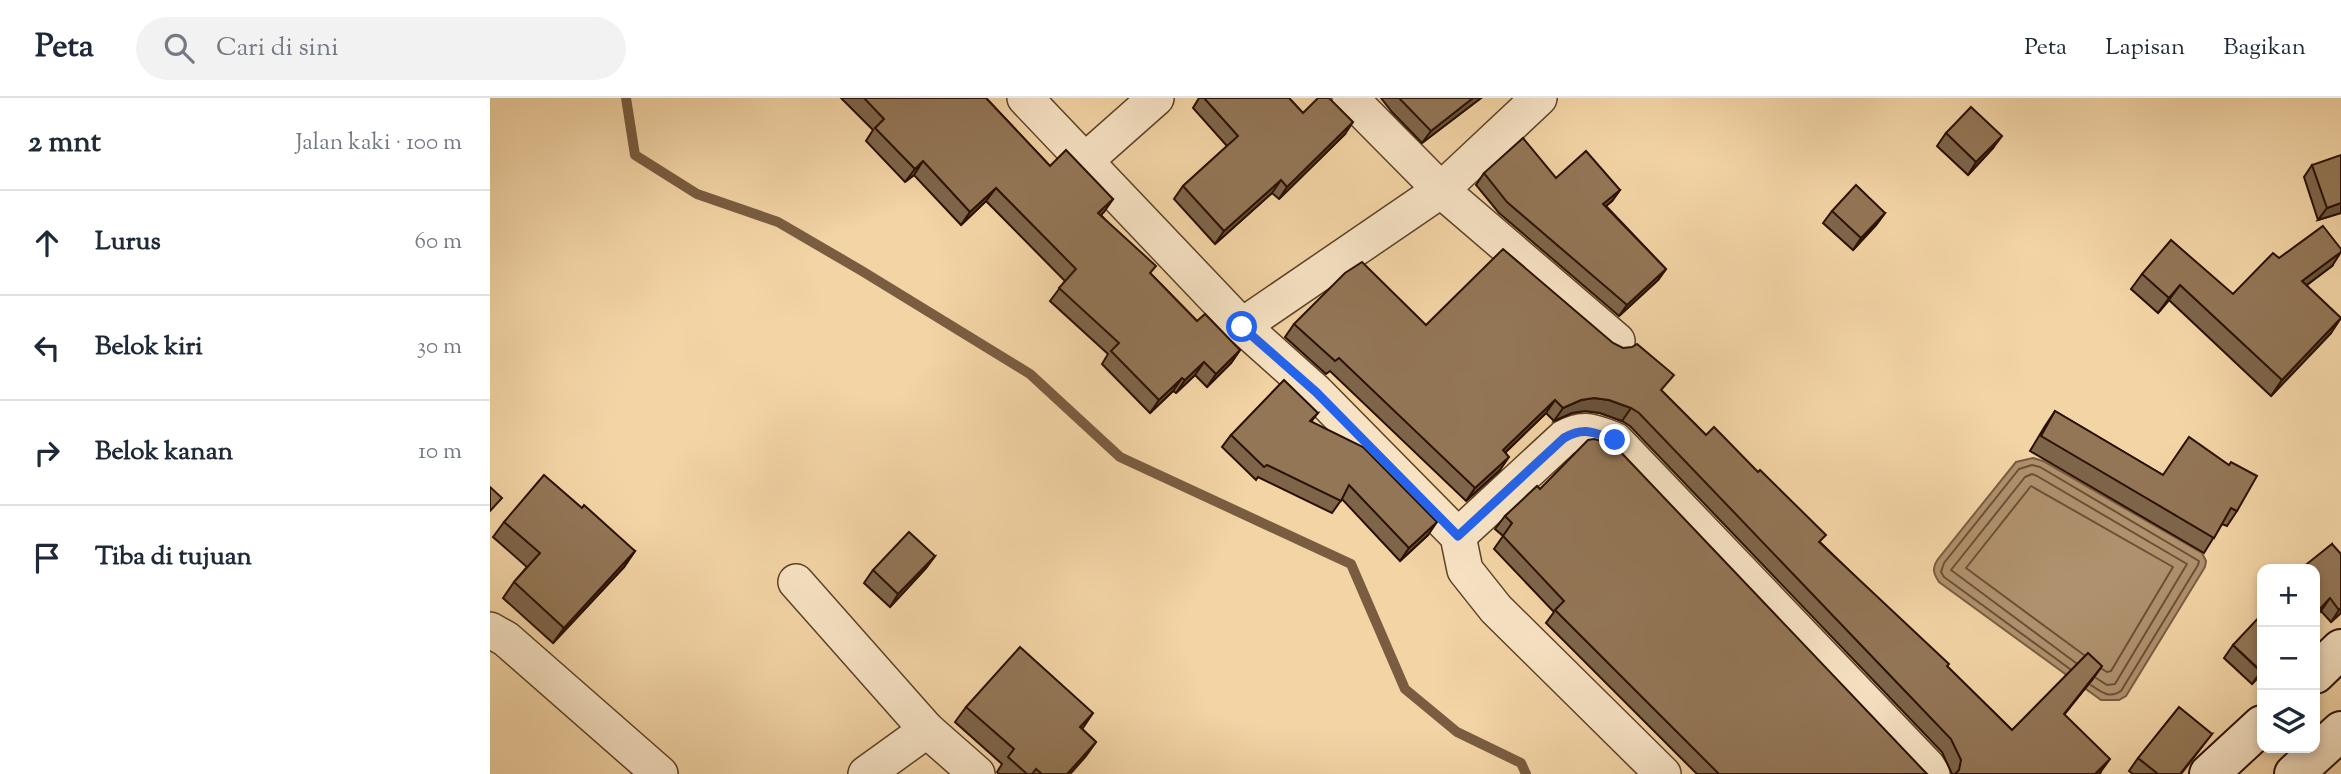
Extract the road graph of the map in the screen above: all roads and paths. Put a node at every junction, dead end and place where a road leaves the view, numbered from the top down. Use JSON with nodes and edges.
{"nodes":[{"id":1,"x":1025,"y":98,"type":"edge"},
{"id":2,"x":1156,"y":98,"type":"edge"},
{"id":3,"x":1350,"y":98,"type":"edge"},
{"id":4,"x":1539,"y":98,"type":"edge"},
{"id":5,"x":1086,"y":160,"type":"junction"},
{"id":6,"x":1441,"y":190,"type":"junction"},
{"id":7,"x":1242,"y":327,"type":"junction"},
{"id":8,"x":1617,"y":341,"type":"dead end"},
{"id":9,"x":1458,"y":536,"type":"junction"},
{"id":10,"x":796,"y":582,"type":"dead end"},
{"id":11,"x":495,"y":641,"type":"edge"},
{"id":12,"x":2341,"y":649,"type":"edge"},
{"id":13,"x":2320,"y":669,"type":"edge"},
{"id":14,"x":927,"y":730,"type":"junction"},
{"id":15,"x":2341,"y":731,"type":"edge"},
{"id":16,"x":2257,"y":732,"type":"edge"},
{"id":17,"x":2233,"y":767,"type":"edge"},
{"id":18,"x":660,"y":774,"type":"edge"},
{"id":19,"x":866,"y":774,"type":"edge"},
{"id":20,"x":977,"y":774,"type":"edge"},
{"id":21,"x":1662,"y":774,"type":"edge"},
{"id":22,"x":1932,"y":774,"type":"edge"},
{"id":23,"x":2294,"y":774,"type":"edge"}],
"edges":[{"from":1,"to":5,"type":"street"},
{"from":2,"to":5,"type":"street"},
{"from":3,"to":6,"type":"street"},
{"from":4,"to":6,"type":"street"},
{"from":5,"to":7,"type":"street"},
{"from":6,"to":7,"type":"street"},
{"from":6,"to":8,"type":"street"},
{"from":7,"to":9,"type":"street"},
{"from":9,"to":21,"type":"street"},
{"from":9,"to":22,"type":"street"},
{"from":10,"to":14,"type":"street"},
{"from":11,"to":18,"type":"street"},
{"from":12,"to":13,"type":"street"},
{"from":14,"to":19,"type":"street"},
{"from":14,"to":20,"type":"street"},
{"from":15,"to":23,"type":"street"},
{"from":16,"to":17,"type":"street"}]}
